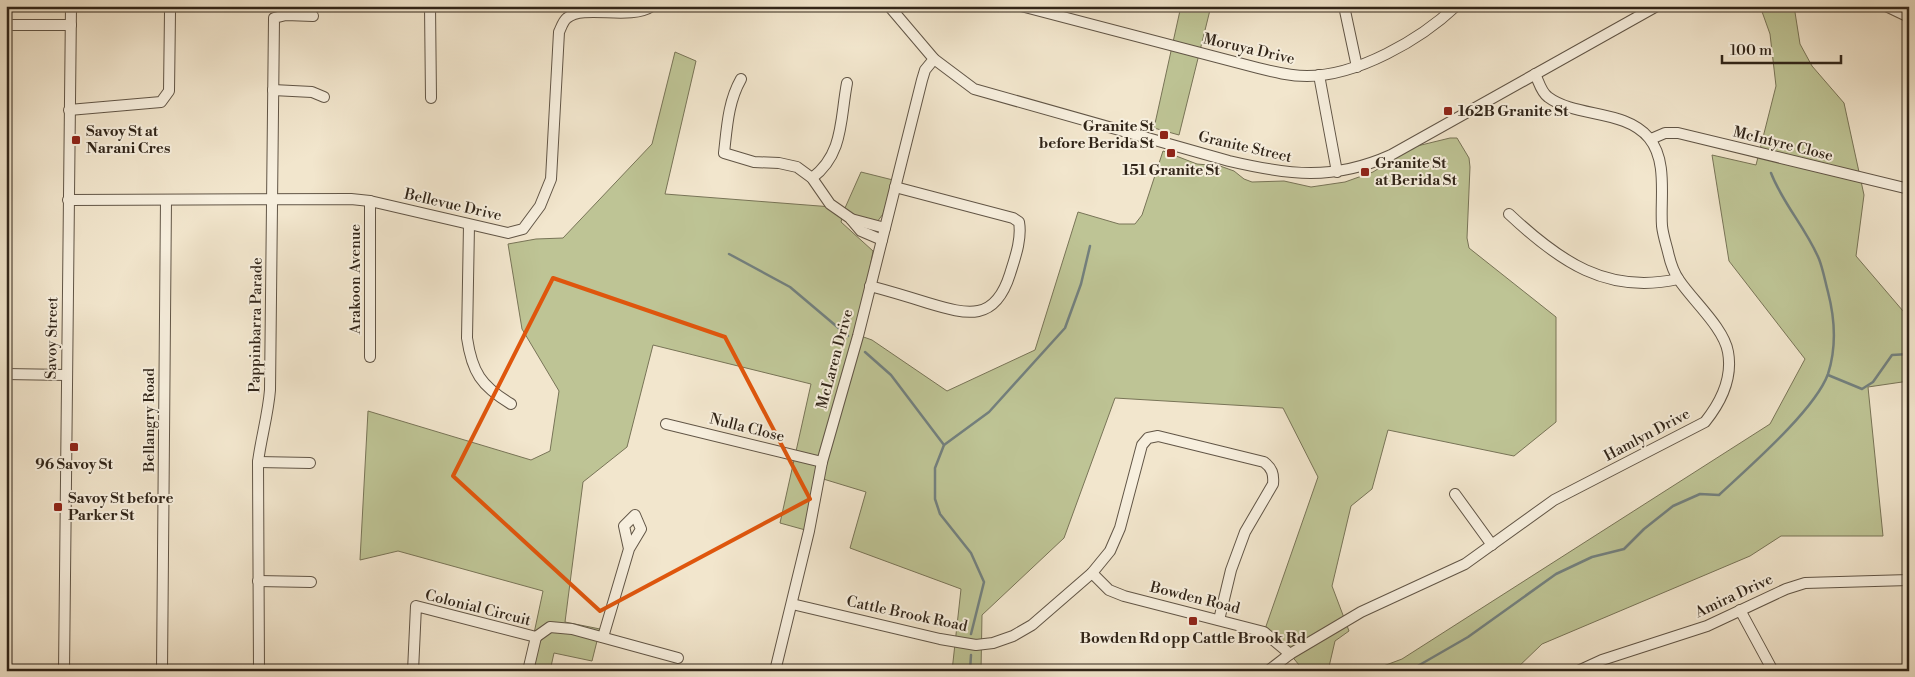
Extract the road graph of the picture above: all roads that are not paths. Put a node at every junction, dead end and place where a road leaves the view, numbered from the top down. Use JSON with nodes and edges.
{"nodes":[{"id":1,"x":71,"y":6,"type":"edge"},
{"id":2,"x":430,"y":6,"type":"edge"},
{"id":3,"x":652,"y":6,"type":"edge"},
{"id":4,"x":889,"y":6,"type":"edge"},
{"id":5,"x":1022,"y":6,"type":"edge"},
{"id":6,"x":1344,"y":6,"type":"edge"},
{"id":7,"x":1456,"y":6,"type":"edge"},
{"id":8,"x":1656,"y":6,"type":"edge"},
{"id":9,"x":1886,"y":6,"type":"edge"},
{"id":10,"x":170,"y":12,"type":"dead end"},
{"id":11,"x":313,"y":16,"type":"dead end"},
{"id":12,"x":1909,"y":17,"type":"edge"},
{"id":13,"x":6,"y":25,"type":"edge"},
{"id":14,"x":71,"y":25,"type":"junction"},
{"id":15,"x":934,"y":59,"type":"junction"},
{"id":16,"x":1357,"y":66,"type":"junction"},
{"id":17,"x":1535,"y":74,"type":"junction"},
{"id":18,"x":1319,"y":75,"type":"junction"},
{"id":19,"x":741,"y":79,"type":"dead end"},
{"id":20,"x":847,"y":83,"type":"dead end"},
{"id":21,"x":273,"y":90,"type":"junction"},
{"id":22,"x":324,"y":97,"type":"dead end"},
{"id":23,"x":431,"y":98,"type":"dead end"},
{"id":24,"x":69,"y":110,"type":"junction"},
{"id":25,"x":1650,"y":140,"type":"junction"},
{"id":26,"x":1337,"y":172,"type":"junction"},
{"id":27,"x":812,"y":178,"type":"junction"},
{"id":28,"x":895,"y":187,"type":"junction"},
{"id":29,"x":1909,"y":189,"type":"edge"},
{"id":30,"x":273,"y":199,"type":"junction"},
{"id":31,"x":68,"y":200,"type":"junction"},
{"id":32,"x":166,"y":200,"type":"junction"},
{"id":33,"x":370,"y":201,"type":"junction"},
{"id":34,"x":1509,"y":214,"type":"dead end"},
{"id":35,"x":850,"y":218,"type":"junction"},
{"id":36,"x":469,"y":225,"type":"junction"},
{"id":37,"x":885,"y":228,"type":"junction"},
{"id":38,"x":882,"y":240,"type":"junction"},
{"id":39,"x":1678,"y":278,"type":"junction"},
{"id":40,"x":870,"y":286,"type":"junction"},
{"id":41,"x":370,"y":357,"type":"dead end"},
{"id":42,"x":6,"y":374,"type":"edge"},
{"id":43,"x":66,"y":375,"type":"junction"},
{"id":44,"x":511,"y":404,"type":"dead end"},
{"id":45,"x":666,"y":424,"type":"dead end"},
{"id":46,"x":258,"y":462,"type":"junction"},
{"id":47,"x":822,"y":462,"type":"junction"},
{"id":48,"x":310,"y":463,"type":"dead end"},
{"id":49,"x":1455,"y":494,"type":"dead end"},
{"id":50,"x":1492,"y":545,"type":"junction"},
{"id":51,"x":629,"y":549,"type":"dead end"},
{"id":52,"x":1092,"y":573,"type":"junction"},
{"id":53,"x":1909,"y":580,"type":"edge"},
{"id":54,"x":258,"y":581,"type":"junction"},
{"id":55,"x":311,"y":582,"type":"dead end"},
{"id":56,"x":792,"y":604,"type":"junction"},
{"id":57,"x":1740,"y":610,"type":"junction"},
{"id":58,"x":1219,"y":620,"type":"junction"},
{"id":59,"x":536,"y":637,"type":"junction"},
{"id":60,"x":603,"y":637,"type":"junction"},
{"id":61,"x":1290,"y":654,"type":"junction"},
{"id":62,"x":678,"y":658,"type":"dead end"},
{"id":63,"x":64,"y":671,"type":"edge"},
{"id":64,"x":162,"y":671,"type":"edge"},
{"id":65,"x":259,"y":671,"type":"edge"},
{"id":66,"x":413,"y":671,"type":"edge"},
{"id":67,"x":528,"y":671,"type":"edge"},
{"id":68,"x":775,"y":671,"type":"edge"},
{"id":69,"x":1268,"y":671,"type":"edge"},
{"id":70,"x":1578,"y":671,"type":"edge"},
{"id":71,"x":1773,"y":671,"type":"edge"}],
"edges":[{"from":1,"to":14,"type":"street","name":"Savoy Street"},
{"from":2,"to":23,"type":"street"},
{"from":3,"to":36,"type":"street","name":"Bellevue Drive"},
{"from":4,"to":15,"type":"street","name":"Granite Street"},
{"from":5,"to":18,"type":"street","name":"Moruya Drive"},
{"from":6,"to":16,"type":"street"},
{"from":7,"to":16,"type":"street","name":"Moruya Drive"},
{"from":8,"to":17,"type":"street","name":"Granite Street"},
{"from":9,"to":12,"type":"street"},
{"from":10,"to":24,"type":"street"},
{"from":11,"to":21,"type":"street","name":"Pappinbarra Parade"},
{"from":13,"to":14,"type":"street"},
{"from":14,"to":24,"type":"street","name":"Savoy Street"},
{"from":15,"to":26,"type":"street","name":"Granite Street"},
{"from":15,"to":28,"type":"street","name":"McLaren Drive"},
{"from":16,"to":18,"type":"street","name":"Moruya Drive"},
{"from":17,"to":25,"type":"street","name":"Hamlyn Drive"},
{"from":17,"to":26,"type":"street","name":"Granite Street"},
{"from":18,"to":26,"type":"street"},
{"from":19,"to":27,"type":"street"},
{"from":20,"to":27,"type":"street"},
{"from":21,"to":22,"type":"street"},
{"from":21,"to":30,"type":"street","name":"Pappinbarra Parade"},
{"from":24,"to":31,"type":"street","name":"Savoy Street"},
{"from":25,"to":29,"type":"street","name":"McIntyre Close"},
{"from":25,"to":39,"type":"street","name":"Hamlyn Drive"},
{"from":27,"to":35,"type":"street"},
{"from":28,"to":37,"type":"street","name":"McLaren Drive"},
{"from":28,"to":40,"type":"street"},
{"from":30,"to":32,"type":"street","name":"Bellevue Drive"},
{"from":30,"to":33,"type":"street","name":"Bellevue Drive"},
{"from":30,"to":46,"type":"street","name":"Pappinbarra Parade"},
{"from":31,"to":32,"type":"street","name":"Bellevue Drive"},
{"from":31,"to":43,"type":"street","name":"Savoy Street"},
{"from":32,"to":64,"type":"street","name":"Bellangry Road"},
{"from":33,"to":36,"type":"street","name":"Bellevue Drive"},
{"from":33,"to":41,"type":"street","name":"Arakoon Avenue"},
{"from":34,"to":39,"type":"street"},
{"from":35,"to":37,"type":"street"},
{"from":35,"to":38,"type":"street"},
{"from":36,"to":44,"type":"street"},
{"from":37,"to":38,"type":"street","name":"McLaren Drive"},
{"from":38,"to":40,"type":"street","name":"McLaren Drive"},
{"from":39,"to":50,"type":"street","name":"Hamlyn Drive"},
{"from":40,"to":47,"type":"street","name":"McLaren Drive"},
{"from":42,"to":43,"type":"street"},
{"from":43,"to":63,"type":"street","name":"Savoy Street"},
{"from":45,"to":47,"type":"street","name":"Nulla Close"},
{"from":46,"to":48,"type":"street"},
{"from":46,"to":54,"type":"street","name":"Pappinbarra Parade"},
{"from":47,"to":56,"type":"street","name":"McLaren Drive"},
{"from":49,"to":50,"type":"street"},
{"from":50,"to":61,"type":"street","name":"Hamlyn Drive"},
{"from":51,"to":60,"type":"street"},
{"from":52,"to":56,"type":"street","name":"Cattle Brook Road"},
{"from":52,"to":58,"type":"street","name":"Bowden Road"},
{"from":52,"to":58,"type":"street","name":"Cattle Brook Road"},
{"from":53,"to":57,"type":"street","name":"Amira Drive"},
{"from":54,"to":55,"type":"street"},
{"from":54,"to":65,"type":"street","name":"Pappinbarra Parade"},
{"from":56,"to":68,"type":"street","name":"McLaren Drive"},
{"from":57,"to":70,"type":"street","name":"Amira Drive"},
{"from":57,"to":71,"type":"street"},
{"from":58,"to":61,"type":"street","name":"Bowden Road"},
{"from":59,"to":60,"type":"street"},
{"from":59,"to":66,"type":"street","name":"Colonial Circuit"},
{"from":59,"to":67,"type":"street"},
{"from":60,"to":62,"type":"street"},
{"from":61,"to":69,"type":"street","name":"Hamlyn Drive"}]}
